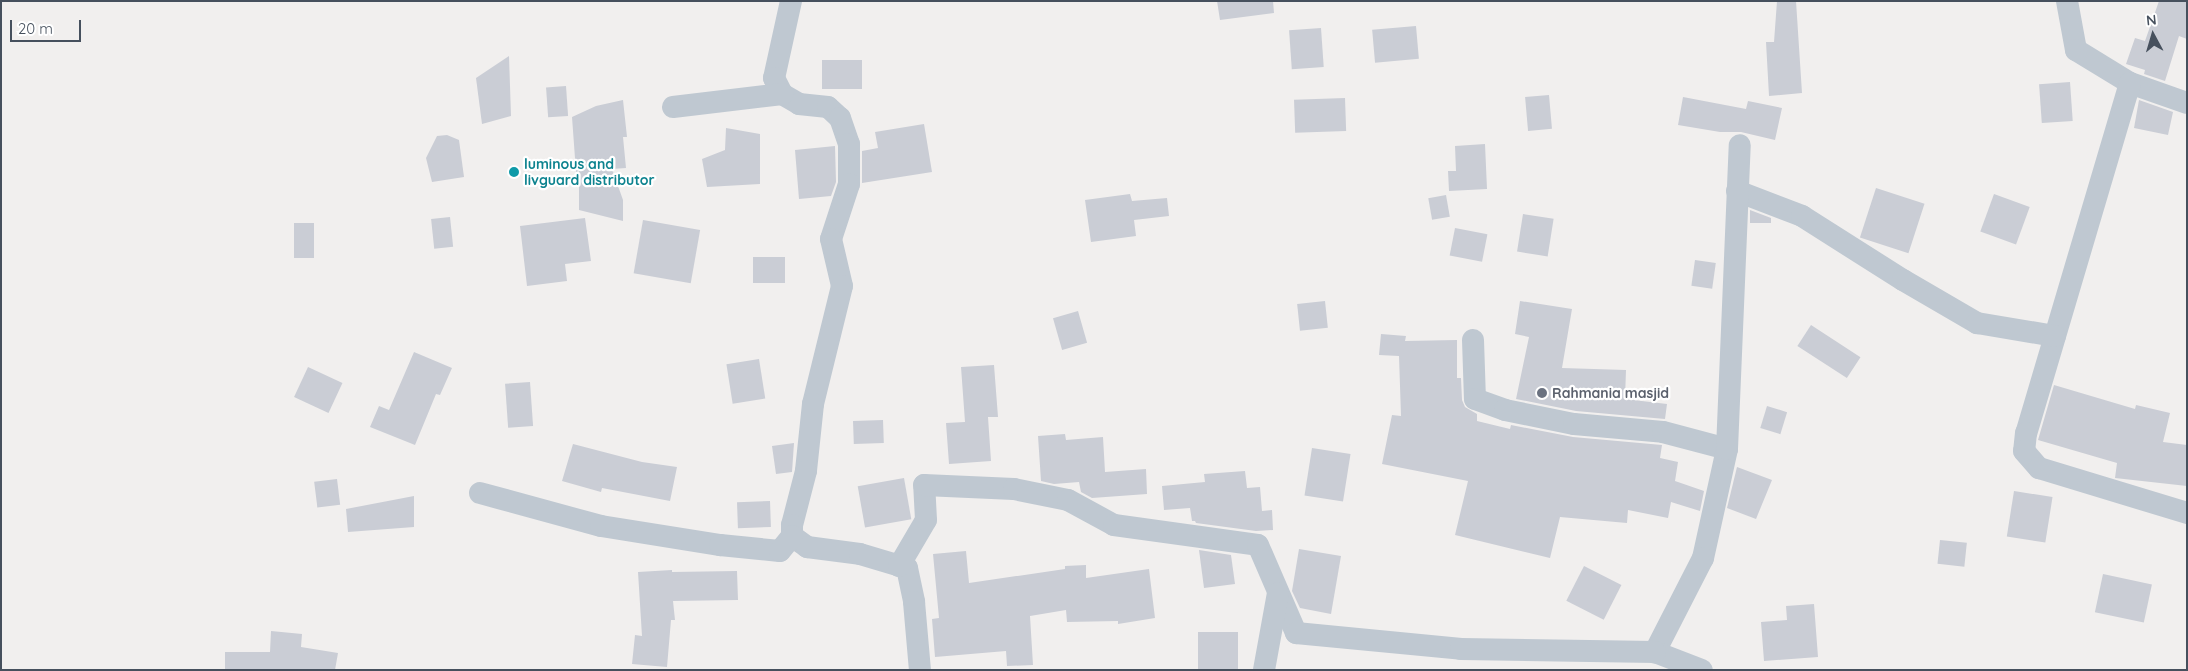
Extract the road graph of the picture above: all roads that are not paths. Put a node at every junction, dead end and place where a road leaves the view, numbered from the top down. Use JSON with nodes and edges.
{"nodes":[{"id":1,"x":791,"y":1,"type":"edge"},
{"id":2,"x":2067,"y":1,"type":"edge"},
{"id":3,"x":2130,"y":83,"type":"junction"},
{"id":4,"x":782,"y":94,"type":"junction"},
{"id":5,"x":2187,"y":103,"type":"edge"},
{"id":6,"x":673,"y":107,"type":"dead end"},
{"id":7,"x":1740,"y":145,"type":"dead end"},
{"id":8,"x":1737,"y":191,"type":"junction"},
{"id":9,"x":2055,"y":336,"type":"junction"},
{"id":10,"x":1472,"y":340,"type":"dead end"},
{"id":11,"x":1726,"y":449,"type":"junction"},
{"id":12,"x":480,"y":493,"type":"dead end"},
{"id":13,"x":2187,"y":513,"type":"edge"},
{"id":14,"x":792,"y":536,"type":"junction"},
{"id":15,"x":899,"y":566,"type":"junction"},
{"id":16,"x":1278,"y":593,"type":"junction"},
{"id":17,"x":1655,"y":652,"type":"junction"},
{"id":18,"x":920,"y":670,"type":"edge"},
{"id":19,"x":1264,"y":670,"type":"edge"},
{"id":20,"x":1702,"y":670,"type":"edge"}],
"edges":[{"from":1,"to":4,"type":"street"},
{"from":2,"to":3,"type":"street"},
{"from":3,"to":5,"type":"street"},
{"from":3,"to":9,"type":"street"},
{"from":4,"to":6,"type":"street"},
{"from":4,"to":14,"type":"street"},
{"from":7,"to":8,"type":"street"},
{"from":8,"to":9,"type":"street"},
{"from":8,"to":11,"type":"street"},
{"from":9,"to":13,"type":"street"},
{"from":10,"to":11,"type":"street"},
{"from":11,"to":17,"type":"street"},
{"from":12,"to":14,"type":"street"},
{"from":14,"to":15,"type":"street"},
{"from":15,"to":16,"type":"street"},
{"from":15,"to":18,"type":"street"},
{"from":16,"to":17,"type":"street"},
{"from":16,"to":19,"type":"street"},
{"from":17,"to":20,"type":"street"}]}
